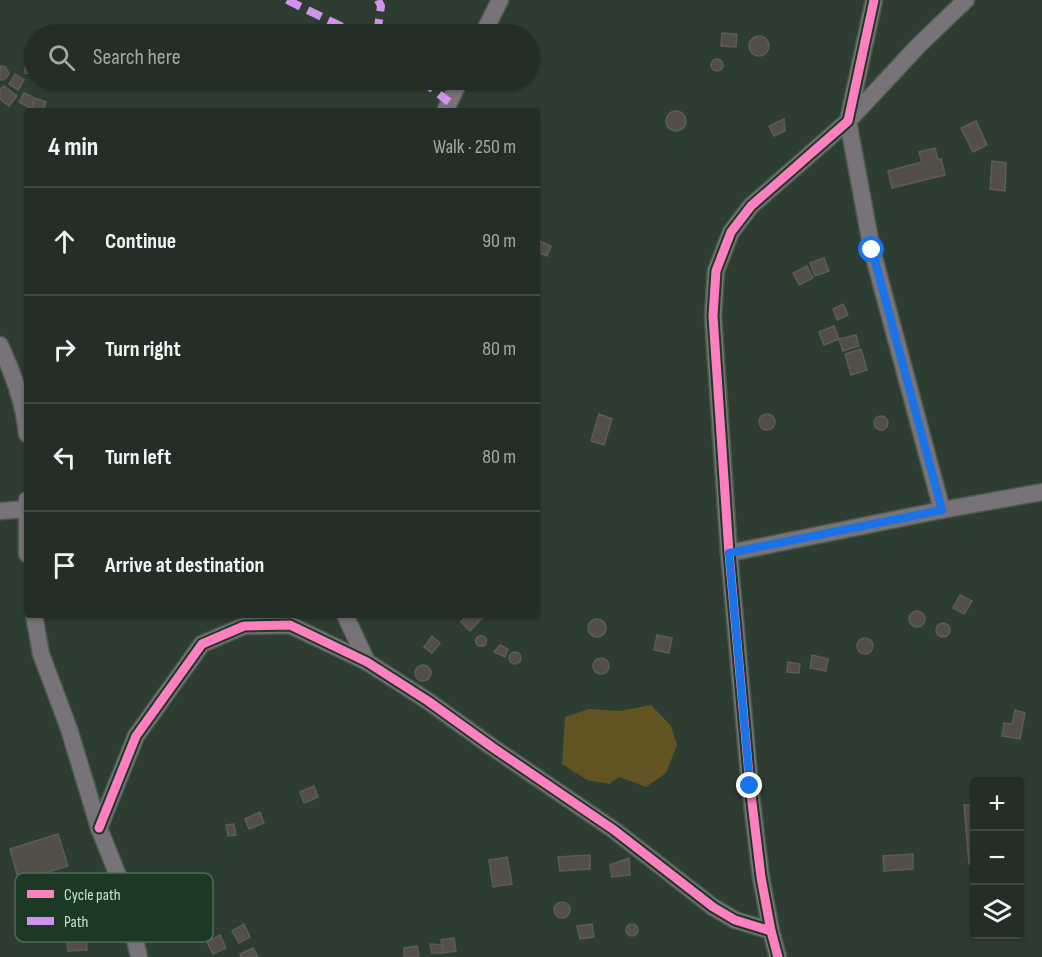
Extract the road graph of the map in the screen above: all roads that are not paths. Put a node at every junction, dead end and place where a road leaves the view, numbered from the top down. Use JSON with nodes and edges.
{"nodes":[{"id":1,"x":500,"y":0,"type":"edge"},
{"id":2,"x":874,"y":0,"type":"edge"},
{"id":3,"x":966,"y":0,"type":"edge"},
{"id":4,"x":488,"y":24,"type":"edge"},
{"id":5,"x":455,"y":90,"type":"edge"},
{"id":6,"x":446,"y":108,"type":"edge"},
{"id":7,"x":848,"y":121,"type":"junction"},
{"id":8,"x":0,"y":345,"type":"edge"},
{"id":9,"x":24,"y":413,"type":"edge"},
{"id":10,"x":1042,"y":492,"type":"edge"},
{"id":11,"x":24,"y":509,"type":"edge"},
{"id":12,"x":942,"y":510,"type":"junction"},
{"id":13,"x":0,"y":511,"type":"edge"},
{"id":14,"x":729,"y":553,"type":"junction"},
{"id":15,"x":35,"y":618,"type":"edge"},
{"id":16,"x":346,"y":618,"type":"edge"},
{"id":17,"x":367,"y":662,"type":"junction"},
{"id":18,"x":99,"y":828,"type":"junction"},
{"id":19,"x":117,"y":873,"type":"edge"},
{"id":20,"x":771,"y":931,"type":"junction"},
{"id":21,"x":136,"y":942,"type":"edge"},
{"id":22,"x":139,"y":957,"type":"edge"},
{"id":23,"x":778,"y":957,"type":"edge"}],
"edges":[{"from":1,"to":4,"type":"street"},
{"from":2,"to":7,"type":"street"},
{"from":3,"to":7,"type":"street"},
{"from":5,"to":6,"type":"street"},
{"from":7,"to":12,"type":"street"},
{"from":7,"to":14,"type":"street"},
{"from":8,"to":9,"type":"street"},
{"from":10,"to":12,"type":"street"},
{"from":11,"to":13,"type":"street"},
{"from":12,"to":14,"type":"street"},
{"from":14,"to":20,"type":"street"},
{"from":15,"to":18,"type":"street"},
{"from":16,"to":17,"type":"street"},
{"from":17,"to":18,"type":"street"},
{"from":17,"to":20,"type":"street"},
{"from":18,"to":19,"type":"street"},
{"from":20,"to":23,"type":"street"},
{"from":21,"to":22,"type":"street"}]}
